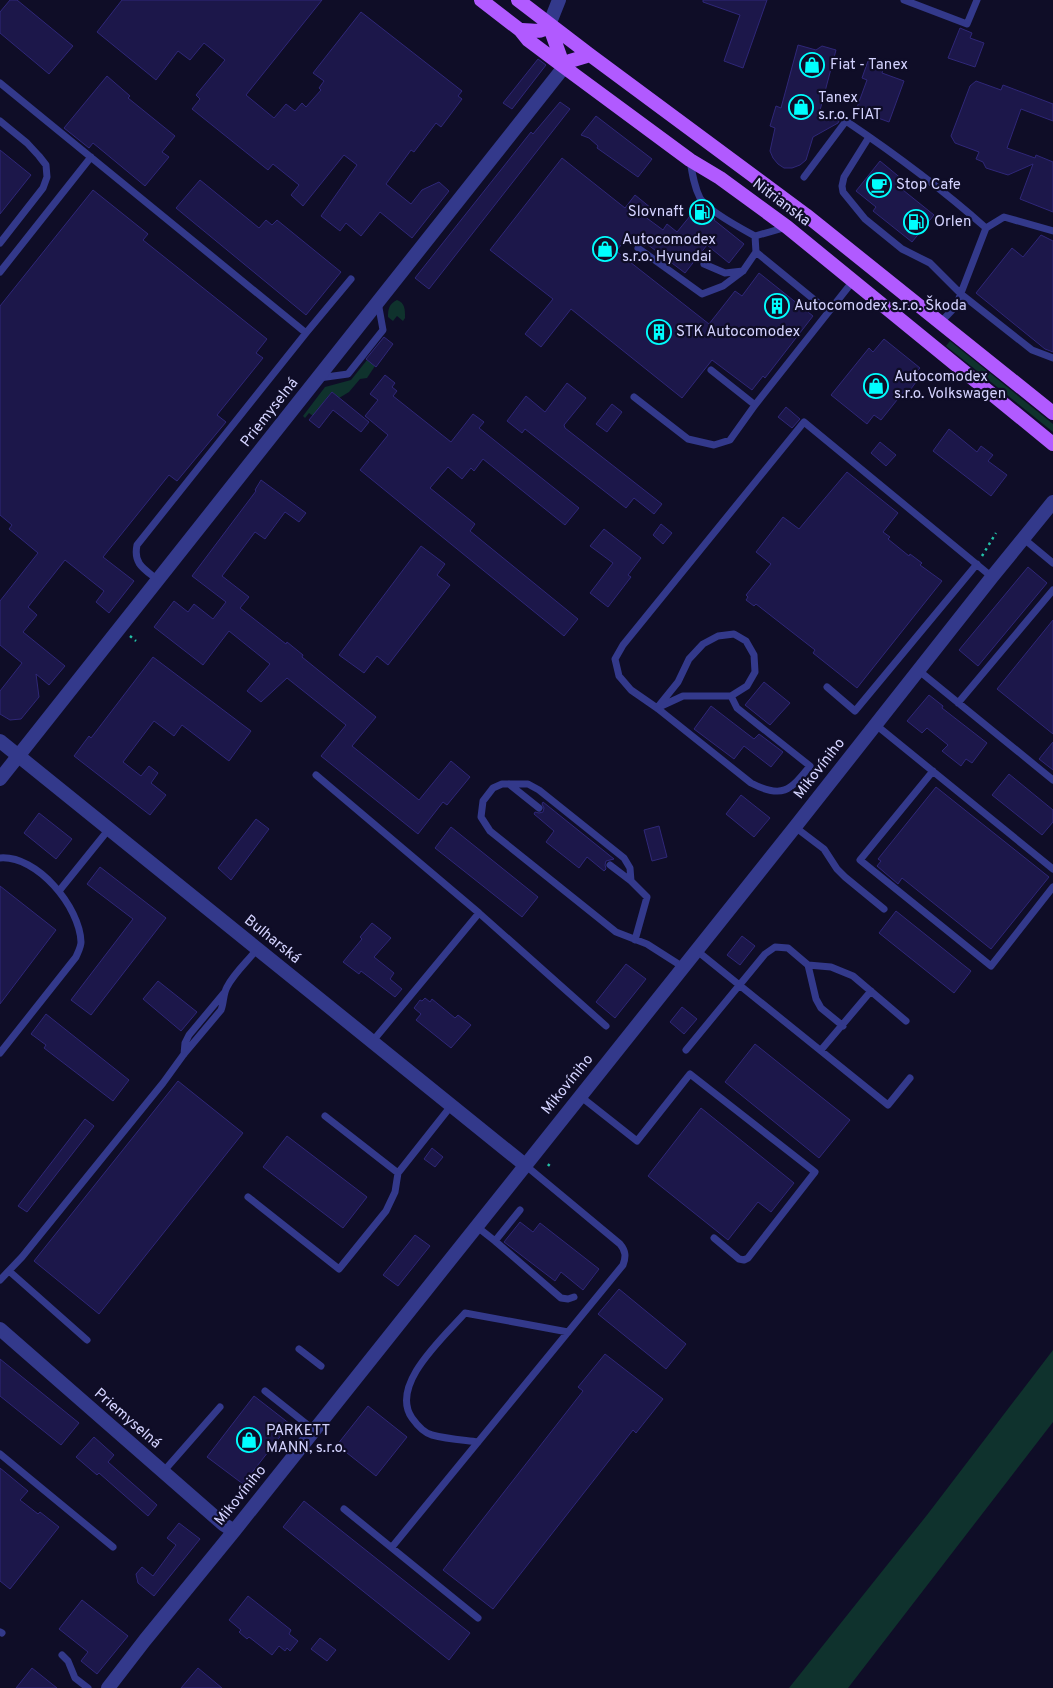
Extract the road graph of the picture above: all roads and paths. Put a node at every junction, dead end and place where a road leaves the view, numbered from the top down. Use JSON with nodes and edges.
{"nodes":[{"id":1,"x":480,"y":0,"type":"edge"},
{"id":2,"x":518,"y":0,"type":"edge"},
{"id":3,"x":559,"y":0,"type":"edge"},
{"id":4,"x":904,"y":0,"type":"edge"},
{"id":5,"x":977,"y":0,"type":"edge"},
{"id":6,"x":549,"y":24,"type":"junction"},
{"id":7,"x":520,"y":30,"type":"junction"},
{"id":8,"x":590,"y":56,"type":"junction"},
{"id":9,"x":564,"y":67,"type":"junction"},
{"id":10,"x":0,"y":83,"type":"edge"},
{"id":11,"x":0,"y":121,"type":"edge"},
{"id":12,"x":869,"y":137,"type":"junction"},
{"id":13,"x":91,"y":158,"type":"junction"},
{"id":14,"x":690,"y":160,"type":"junction"},
{"id":15,"x":804,"y":177,"type":"dead end"},
{"id":16,"x":787,"y":227,"type":"junction"},
{"id":17,"x":986,"y":228,"type":"junction"},
{"id":18,"x":1053,"y":231,"type":"edge"},
{"id":19,"x":755,"y":236,"type":"junction"},
{"id":20,"x":0,"y":243,"type":"edge"},
{"id":21,"x":638,"y":248,"type":"dead end"},
{"id":22,"x":756,"y":252,"type":"junction"},
{"id":23,"x":704,"y":264,"type":"dead end"},
{"id":24,"x":743,"y":271,"type":"junction"},
{"id":25,"x":0,"y":272,"type":"edge"},
{"id":26,"x":351,"y":279,"type":"dead end"},
{"id":27,"x":853,"y":281,"type":"junction"},
{"id":28,"x":961,"y":294,"type":"junction"},
{"id":29,"x":378,"y":302,"type":"junction"},
{"id":30,"x":828,"y":311,"type":"junction"},
{"id":31,"x":940,"y":323,"type":"junction"},
{"id":32,"x":306,"y":333,"type":"junction"},
{"id":33,"x":1053,"y":358,"type":"edge"},
{"id":34,"x":711,"y":370,"type":"dead end"},
{"id":35,"x":318,"y":378,"type":"junction"},
{"id":36,"x":1015,"y":382,"type":"junction"},
{"id":37,"x":634,"y":397,"type":"dead end"},
{"id":38,"x":1053,"y":402,"type":"edge"},
{"id":39,"x":755,"y":405,"type":"junction"},
{"id":40,"x":1053,"y":413,"type":"edge"},
{"id":41,"x":1053,"y":444,"type":"edge"},
{"id":42,"x":1052,"y":504,"type":"edge"},
{"id":43,"x":996,"y":533,"type":"dead end"},
{"id":44,"x":1024,"y":539,"type":"junction"},
{"id":45,"x":1053,"y":562,"type":"edge"},
{"id":46,"x":977,"y":564,"type":"junction"},
{"id":47,"x":992,"y":577,"type":"junction"},
{"id":48,"x":158,"y":580,"type":"junction"},
{"id":49,"x":1053,"y":590,"type":"edge"},
{"id":50,"x":918,"y":670,"type":"junction"},
{"id":51,"x":827,"y":687,"type":"dead end"},
{"id":52,"x":731,"y":696,"type":"junction"},
{"id":53,"x":958,"y":703,"type":"junction"},
{"id":54,"x":657,"y":708,"type":"junction"},
{"id":55,"x":876,"y":725,"type":"junction"},
{"id":56,"x":0,"y":741,"type":"edge"},
{"id":57,"x":18,"y":755,"type":"junction"},
{"id":58,"x":933,"y":771,"type":"junction"},
{"id":59,"x":316,"y":775,"type":"dead end"},
{"id":60,"x":0,"y":778,"type":"edge"},
{"id":61,"x":1053,"y":780,"type":"edge"},
{"id":62,"x":508,"y":784,"type":"junction"},
{"id":63,"x":539,"y":808,"type":"dead end"},
{"id":64,"x":796,"y":827,"type":"junction"},
{"id":65,"x":109,"y":829,"type":"junction"},
{"id":66,"x":0,"y":858,"type":"edge"},
{"id":67,"x":610,"y":865,"type":"dead end"},
{"id":68,"x":1053,"y":869,"type":"edge"},
{"id":69,"x":631,"y":882,"type":"junction"},
{"id":70,"x":1053,"y":887,"type":"edge"},
{"id":71,"x":59,"y":891,"type":"junction"},
{"id":72,"x":884,"y":909,"type":"dead end"},
{"id":73,"x":478,"y":913,"type":"junction"},
{"id":74,"x":636,"y":940,"type":"junction"},
{"id":75,"x":257,"y":949,"type":"junction"},
{"id":76,"x":696,"y":950,"type":"junction"},
{"id":77,"x":808,"y":965,"type":"junction"},
{"id":78,"x":683,"y":967,"type":"junction"},
{"id":79,"x":740,"y":985,"type":"junction"},
{"id":80,"x":871,"y":992,"type":"junction"},
{"id":81,"x":906,"y":1021,"type":"dead end"},
{"id":82,"x":606,"y":1026,"type":"dead end"},
{"id":83,"x":843,"y":1026,"type":"junction"},
{"id":84,"x":372,"y":1042,"type":"junction"},
{"id":85,"x":686,"y":1050,"type":"dead end"},
{"id":86,"x":821,"y":1050,"type":"junction"},
{"id":87,"x":0,"y":1053,"type":"edge"},
{"id":88,"x":910,"y":1078,"type":"dead end"},
{"id":89,"x":580,"y":1096,"type":"junction"},
{"id":90,"x":451,"y":1106,"type":"junction"},
{"id":91,"x":325,"y":1116,"type":"dead end"},
{"id":92,"x":551,"y":1162,"type":"dead end"},
{"id":93,"x":524,"y":1165,"type":"junction"},
{"id":94,"x":548,"y":1166,"type":"dead end"},
{"id":95,"x":398,"y":1173,"type":"junction"},
{"id":96,"x":248,"y":1197,"type":"dead end"},
{"id":97,"x":520,"y":1210,"type":"dead end"},
{"id":98,"x":476,"y":1226,"type":"junction"},
{"id":99,"x":714,"y":1238,"type":"dead end"},
{"id":100,"x":495,"y":1241,"type":"junction"},
{"id":101,"x":9,"y":1270,"type":"junction"},
{"id":102,"x":0,"y":1280,"type":"edge"},
{"id":103,"x":574,"y":1297,"type":"dead end"},
{"id":104,"x":0,"y":1330,"type":"edge"},
{"id":105,"x":568,"y":1332,"type":"junction"},
{"id":106,"x":87,"y":1340,"type":"dead end"},
{"id":107,"x":300,"y":1349,"type":"dead end"},
{"id":108,"x":321,"y":1366,"type":"dead end"},
{"id":109,"x":265,"y":1391,"type":"dead end"},
{"id":110,"x":220,"y":1407,"type":"dead end"},
{"id":111,"x":314,"y":1430,"type":"junction"},
{"id":112,"x":478,"y":1442,"type":"junction"},
{"id":113,"x":0,"y":1454,"type":"edge"},
{"id":114,"x":163,"y":1472,"type":"junction"},
{"id":115,"x":344,"y":1509,"type":"dead end"},
{"id":116,"x":234,"y":1531,"type":"junction"},
{"id":117,"x":113,"y":1547,"type":"dead end"},
{"id":118,"x":392,"y":1547,"type":"junction"},
{"id":119,"x":478,"y":1618,"type":"dead end"},
{"id":120,"x":62,"y":1655,"type":"dead end"},
{"id":121,"x":113,"y":1686,"type":"edge"},
{"id":122,"x":88,"y":1688,"type":"edge"}],
"edges":[{"from":1,"to":7,"type":"main road","name":"Nitrianska"},
{"from":2,"to":6,"type":"main road","name":"Nitrianska"},
{"from":3,"to":6,"type":"street"},
{"from":4,"to":5,"type":"lane"},
{"from":6,"to":7,"type":"main road"},
{"from":6,"to":8,"type":"main road","name":"Nitrianska"},
{"from":6,"to":9,"type":"main road"},
{"from":7,"to":9,"type":"main road","name":"Nitrianska"},
{"from":8,"to":9,"type":"main road"},
{"from":8,"to":31,"type":"main road","name":"Nitrianska"},
{"from":9,"to":14,"type":"main road","name":"Nitrianska"},
{"from":9,"to":29,"type":"street","name":"Priemyselná"},
{"from":10,"to":13,"type":"lane"},
{"from":11,"to":20,"type":"lane"},
{"from":12,"to":15,"type":"lane"},
{"from":12,"to":17,"type":"lane"},
{"from":12,"to":28,"type":"lane"},
{"from":13,"to":25,"type":"lane"},
{"from":13,"to":32,"type":"lane"},
{"from":14,"to":16,"type":"main road","name":"Nitrianska"},
{"from":14,"to":19,"type":"lane"},
{"from":16,"to":19,"type":"lane"},
{"from":16,"to":27,"type":"main road","name":"Nitrianska"},
{"from":17,"to":18,"type":"lane"},
{"from":17,"to":28,"type":"lane"},
{"from":19,"to":22,"type":"lane"},
{"from":21,"to":24,"type":"lane"},
{"from":22,"to":24,"type":"lane"},
{"from":22,"to":30,"type":"lane"},
{"from":23,"to":24,"type":"lane"},
{"from":26,"to":32,"type":"lane"},
{"from":27,"to":30,"type":"lane"},
{"from":27,"to":41,"type":"main road","name":"Nitrianska"},
{"from":28,"to":31,"type":"lane"},
{"from":28,"to":33,"type":"lane"},
{"from":29,"to":35,"type":"street","name":"Priemyselná"},
{"from":29,"to":35,"type":"lane"},
{"from":30,"to":39,"type":"lane"},
{"from":31,"to":36,"type":"main road","name":"Nitrianska"},
{"from":32,"to":48,"type":"lane"},
{"from":34,"to":39,"type":"lane"},
{"from":35,"to":48,"type":"street","name":"Priemyselná"},
{"from":36,"to":38,"type":"main road"},
{"from":36,"to":40,"type":"main road","name":"Nitrianska"},
{"from":37,"to":39,"type":"lane"},
{"from":42,"to":44,"type":"street","name":"Mikovíniho"},
{"from":43,"to":46,"type":"path"},
{"from":44,"to":45,"type":"lane"},
{"from":44,"to":47,"type":"street","name":"Mikovíniho"},
{"from":46,"to":47,"type":"lane"},
{"from":46,"to":51,"type":"lane"},
{"from":46,"to":54,"type":"lane"},
{"from":47,"to":50,"type":"street","name":"Mikovíniho"},
{"from":48,"to":57,"type":"street","name":"Priemyselná"},
{"from":49,"to":53,"type":"lane"},
{"from":50,"to":53,"type":"lane"},
{"from":50,"to":55,"type":"street","name":"Mikovíniho"},
{"from":52,"to":54,"type":"lane"},
{"from":52,"to":54,"type":"lane"},
{"from":52,"to":54,"type":"lane"},
{"from":53,"to":61,"type":"lane"},
{"from":55,"to":58,"type":"lane"},
{"from":55,"to":64,"type":"street","name":"Mikovíniho"},
{"from":56,"to":57,"type":"street","name":"Bulharská"},
{"from":57,"to":60,"type":"street","name":"Priemyselná"},
{"from":57,"to":65,"type":"street","name":"Bulharská"},
{"from":58,"to":68,"type":"lane"},
{"from":58,"to":70,"type":"lane"},
{"from":59,"to":73,"type":"lane"},
{"from":62,"to":63,"type":"lane"},
{"from":62,"to":69,"type":"lane"},
{"from":62,"to":74,"type":"lane"},
{"from":64,"to":72,"type":"lane"},
{"from":64,"to":76,"type":"street","name":"Mikovíniho"},
{"from":65,"to":71,"type":"lane"},
{"from":65,"to":75,"type":"street","name":"Bulharská"},
{"from":66,"to":71,"type":"lane"},
{"from":67,"to":69,"type":"lane"},
{"from":69,"to":74,"type":"lane"},
{"from":71,"to":87,"type":"lane"},
{"from":73,"to":82,"type":"lane"},
{"from":73,"to":84,"type":"lane"},
{"from":74,"to":78,"type":"lane"},
{"from":75,"to":84,"type":"street","name":"Bulharská"},
{"from":75,"to":101,"type":"lane"},
{"from":76,"to":78,"type":"street","name":"Mikovíniho"},
{"from":76,"to":79,"type":"lane"},
{"from":77,"to":79,"type":"lane"},
{"from":77,"to":80,"type":"lane"},
{"from":77,"to":83,"type":"lane"},
{"from":78,"to":89,"type":"street","name":"Mikovíniho"},
{"from":79,"to":85,"type":"lane"},
{"from":79,"to":86,"type":"lane"},
{"from":80,"to":81,"type":"lane"},
{"from":80,"to":83,"type":"lane"},
{"from":83,"to":86,"type":"lane"},
{"from":84,"to":90,"type":"street","name":"Bulharská"},
{"from":86,"to":88,"type":"lane"},
{"from":89,"to":93,"type":"street","name":"Mikovíniho"},
{"from":89,"to":99,"type":"lane"},
{"from":90,"to":93,"type":"street","name":"Bulharská"},
{"from":90,"to":95,"type":"lane"},
{"from":91,"to":95,"type":"lane"},
{"from":92,"to":94,"type":"path"},
{"from":93,"to":98,"type":"street","name":"Mikovíniho"},
{"from":93,"to":105,"type":"lane"},
{"from":95,"to":96,"type":"lane"},
{"from":97,"to":100,"type":"lane"},
{"from":98,"to":100,"type":"lane"},
{"from":98,"to":111,"type":"street","name":"Mikovíniho"},
{"from":100,"to":103,"type":"lane"},
{"from":101,"to":102,"type":"lane"},
{"from":101,"to":106,"type":"lane"},
{"from":104,"to":114,"type":"street","name":"Priemyselná"},
{"from":105,"to":112,"type":"lane"},
{"from":105,"to":112,"type":"lane"},
{"from":107,"to":108,"type":"lane"},
{"from":109,"to":111,"type":"lane"},
{"from":110,"to":114,"type":"lane"},
{"from":111,"to":116,"type":"street","name":"Mikovíniho"},
{"from":112,"to":118,"type":"lane"},
{"from":113,"to":117,"type":"lane"},
{"from":114,"to":116,"type":"street","name":"Priemyselná"},
{"from":115,"to":118,"type":"lane"},
{"from":116,"to":121,"type":"street","name":"Mikovíniho"},
{"from":118,"to":119,"type":"lane"},
{"from":120,"to":122,"type":"lane"}]}
